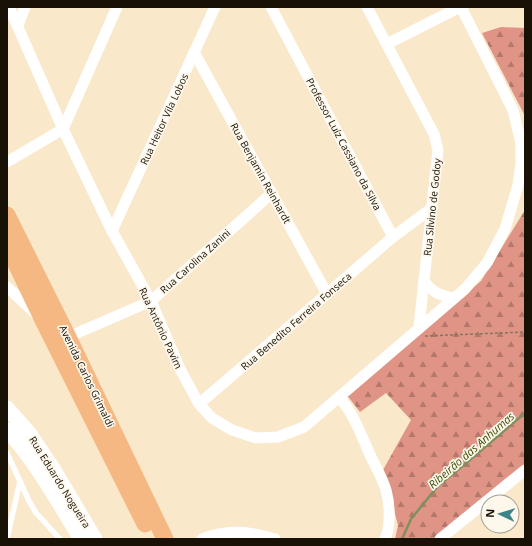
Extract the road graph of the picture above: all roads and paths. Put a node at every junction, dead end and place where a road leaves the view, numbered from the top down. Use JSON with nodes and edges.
{"nodes":[{"id":1,"x":9,"y":7,"type":"edge"},
{"id":2,"x":25,"y":7,"type":"edge"},
{"id":3,"x":117,"y":7,"type":"edge"},
{"id":4,"x":215,"y":7,"type":"edge"},
{"id":5,"x":272,"y":7,"type":"edge"},
{"id":6,"x":367,"y":7,"type":"edge"},
{"id":7,"x":461,"y":7,"type":"edge"},
{"id":8,"x":18,"y":25,"type":"junction"},
{"id":9,"x":386,"y":44,"type":"junction"},
{"id":10,"x":194,"y":52,"type":"junction"},
{"id":11,"x":63,"y":129,"type":"junction"},
{"id":12,"x":7,"y":162,"type":"edge"},
{"id":13,"x":272,"y":193,"type":"junction"},
{"id":14,"x":432,"y":208,"type":"junction"},
{"id":15,"x":7,"y":215,"type":"edge"},
{"id":16,"x":112,"y":231,"type":"junction"},
{"id":17,"x":393,"y":237,"type":"junction"},
{"id":18,"x":7,"y":245,"type":"edge"},
{"id":19,"x":424,"y":281,"type":"junction"},
{"id":20,"x":7,"y":287,"type":"edge"},
{"id":21,"x":327,"y":294,"type":"junction"},
{"id":22,"x":454,"y":298,"type":"junction"},
{"id":23,"x":151,"y":301,"type":"junction"},
{"id":24,"x":43,"y":320,"type":"junction"},
{"id":25,"x":419,"y":327,"type":"junction"},
{"id":26,"x":525,"y":332,"type":"edge"},
{"id":27,"x":68,"y":336,"type":"junction"},
{"id":28,"x":408,"y":337,"type":"junction"},
{"id":29,"x":339,"y":396,"type":"junction"},
{"id":30,"x":199,"y":404,"type":"junction"},
{"id":31,"x":7,"y":408,"type":"edge"},
{"id":32,"x":7,"y":430,"type":"edge"},
{"id":33,"x":7,"y":453,"type":"edge"},
{"id":34,"x":525,"y":470,"type":"edge"},
{"id":35,"x":20,"y":481,"type":"junction"},
{"id":36,"x":7,"y":539,"type":"edge"},
{"id":37,"x":60,"y":539,"type":"edge"},
{"id":38,"x":81,"y":539,"type":"edge"},
{"id":39,"x":95,"y":539,"type":"edge"},
{"id":40,"x":152,"y":539,"type":"edge"},
{"id":41,"x":165,"y":539,"type":"edge"},
{"id":42,"x":202,"y":539,"type":"edge"},
{"id":43,"x":275,"y":539,"type":"edge"},
{"id":44,"x":385,"y":539,"type":"edge"},
{"id":45,"x":440,"y":539,"type":"edge"}],
"edges":[{"from":1,"to":8,"type":"street","name":"Rua Antônio Pavim"},
{"from":2,"to":8,"type":"street"},
{"from":3,"to":11,"type":"street"},
{"from":4,"to":10,"type":"street","name":"Rua Heitor Vila Lobos"},
{"from":5,"to":17,"type":"street","name":"Professor Luíz Cassiano da Silva"},
{"from":6,"to":9,"type":"street","name":"Rua Silvino de Godoy"},
{"from":7,"to":9,"type":"street"},
{"from":7,"to":22,"type":"street","name":"Rua Antônio Pavim"},
{"from":8,"to":11,"type":"street","name":"Rua Antônio Pavim"},
{"from":9,"to":14,"type":"street","name":"Rua Silvino de Godoy"},
{"from":10,"to":13,"type":"street","name":"Rua Benjamin Reinhardt"},
{"from":10,"to":16,"type":"street","name":"Rua Heitor Vila Lobos"},
{"from":11,"to":12,"type":"street"},
{"from":11,"to":16,"type":"street","name":"Rua Antônio Pavim"},
{"from":13,"to":21,"type":"street","name":"Rua Benjamin Reinhardt"},
{"from":13,"to":23,"type":"street","name":"Rua Carolina Zanini"},
{"from":14,"to":17,"type":"street"},
{"from":14,"to":19,"type":"street","name":"Rua Silvino de Godoy"},
{"from":15,"to":27,"type":"main road","name":"Avenida Carlos Grimaldi"},
{"from":16,"to":23,"type":"street","name":"Rua Antônio Pavim"},
{"from":17,"to":21,"type":"street","name":"Rua Benedito Ferreira Fonseca"},
{"from":18,"to":24,"type":"main road","name":"Avenida Carlos Grimaldi"},
{"from":19,"to":22,"type":"street"},
{"from":19,"to":25,"type":"street","name":"Rua Silvino de Godoy"},
{"from":20,"to":24,"type":"street"},
{"from":21,"to":30,"type":"street","name":"Rua Benedito Ferreira Fonseca"},
{"from":22,"to":25,"type":"street","name":"Rua Antônio Pavim"},
{"from":23,"to":27,"type":"street","name":"Rua Carolina Zanini"},
{"from":23,"to":30,"type":"street","name":"Rua Antônio Pavim"},
{"from":24,"to":40,"type":"main road","name":"Avenida Carlos Grimaldi"},
{"from":25,"to":28,"type":"street","name":"Rua Antônio Pavim"},
{"from":26,"to":28,"type":"path"},
{"from":27,"to":41,"type":"main road","name":"Avenida Carlos Grimaldi"},
{"from":28,"to":29,"type":"street","name":"Rua Antônio Pavim"},
{"from":29,"to":30,"type":"street","name":"Rua Antônio Pavim"},
{"from":29,"to":44,"type":"street"},
{"from":31,"to":39,"type":"main road","name":"Rua Eduardo Nogueira"},
{"from":32,"to":38,"type":"main road","name":"Rua Eduardo Nogueira"},
{"from":33,"to":35,"type":"lane"},
{"from":34,"to":45,"type":"street"},
{"from":35,"to":36,"type":"lane"},
{"from":35,"to":37,"type":"lane"},
{"from":42,"to":43,"type":"street"}]}
